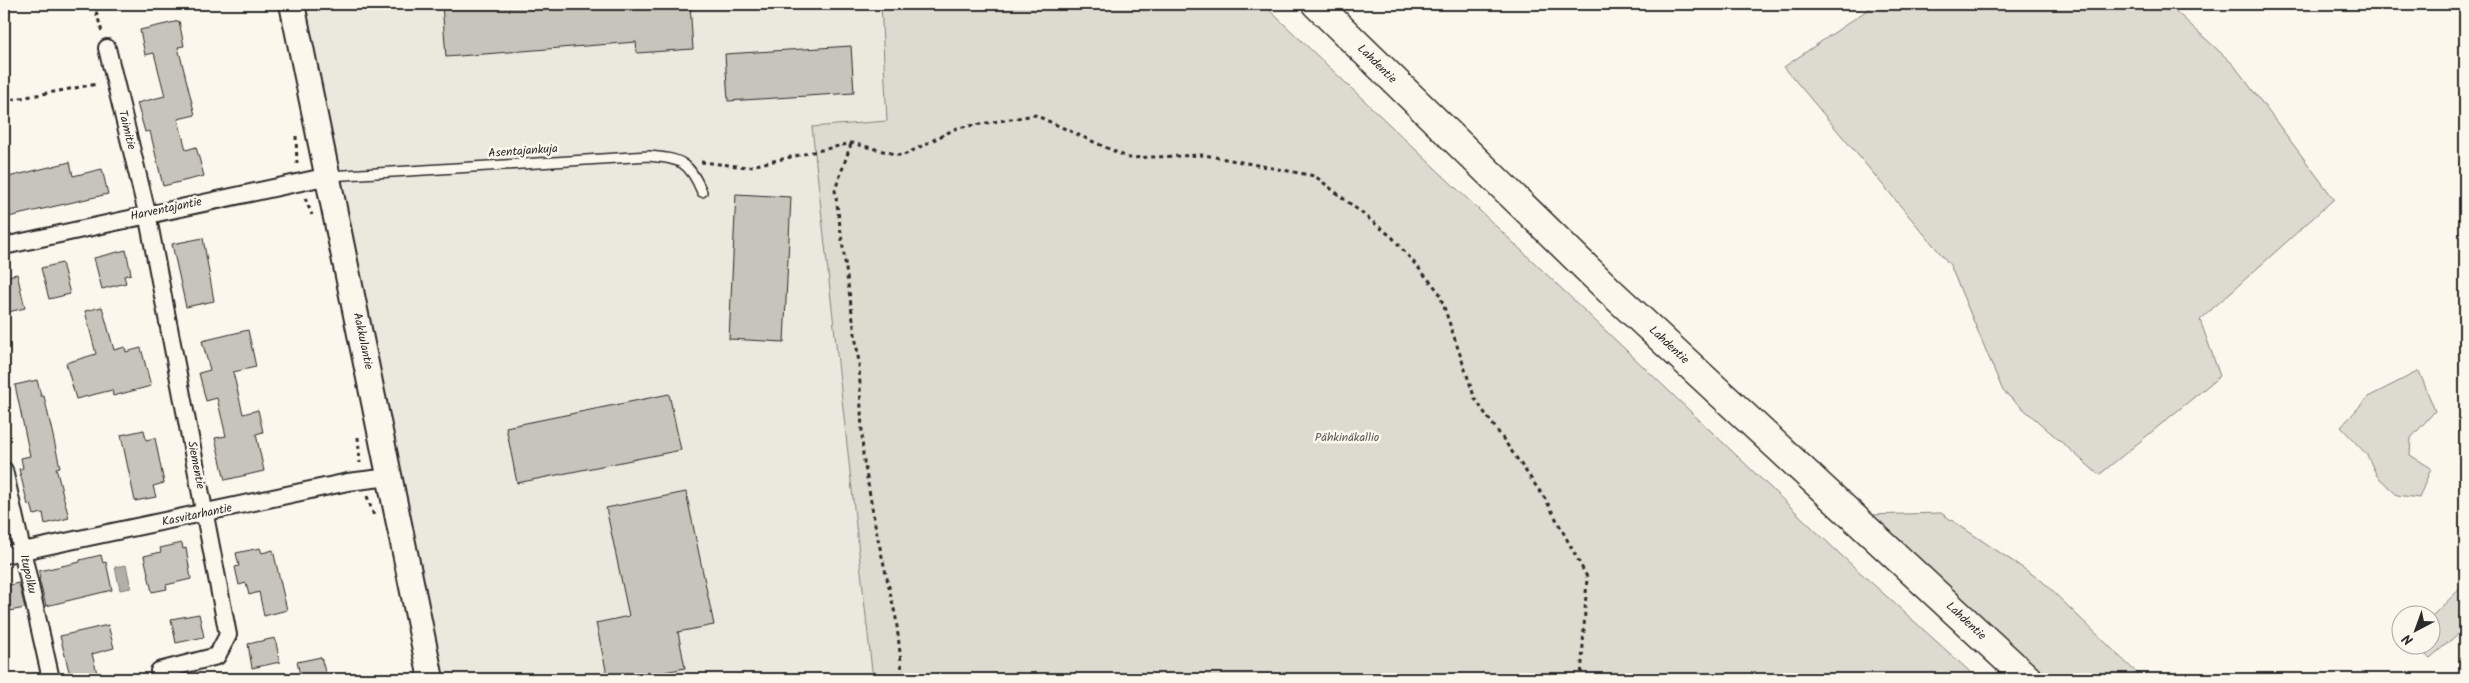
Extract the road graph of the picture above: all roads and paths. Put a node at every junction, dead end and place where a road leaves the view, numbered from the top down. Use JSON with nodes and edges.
{"nodes":[{"id":1,"x":94,"y":4,"type":"edge"},
{"id":2,"x":292,"y":4,"type":"edge"},
{"id":3,"x":1316,"y":4,"type":"edge"},
{"id":4,"x":107,"y":48,"type":"joint"},
{"id":5,"x":115,"y":80,"type":"junction"},
{"id":6,"x":4,"y":101,"type":"edge"},
{"id":7,"x":852,"y":143,"type":"junction"},
{"id":8,"x":675,"y":158,"type":"junction"},
{"id":9,"x":329,"y":176,"type":"junction"},
{"id":10,"x":702,"y":192,"type":"dead end"},
{"id":11,"x":147,"y":213,"type":"junction"},
{"id":12,"x":4,"y":246,"type":"edge"},
{"id":13,"x":4,"y":470,"type":"edge"},
{"id":14,"x":390,"y":477,"type":"junction"},
{"id":15,"x":205,"y":513,"type":"junction"},
{"id":16,"x":23,"y":552,"type":"junction"},
{"id":17,"x":4,"y":555,"type":"edge"},
{"id":18,"x":159,"y":671,"type":"dead end"},
{"id":19,"x":52,"y":679,"type":"edge"},
{"id":20,"x":431,"y":679,"type":"edge"},
{"id":21,"x":904,"y":679,"type":"edge"},
{"id":22,"x":1581,"y":679,"type":"edge"},
{"id":23,"x":2028,"y":679,"type":"edge"}],
"edges":[{"from":1,"to":4,"type":"path"},
{"from":2,"to":9,"type":"street","name":"Aakkulantie"},
{"from":3,"to":23,"type":"highway","name":"Lahdentie"},
{"from":4,"to":5,"type":"street","name":"Taimitie"},
{"from":5,"to":6,"type":"path"},
{"from":5,"to":11,"type":"street","name":"Taimitie"},
{"from":7,"to":8,"type":"path"},
{"from":7,"to":21,"type":"path"},
{"from":7,"to":22,"type":"path"},
{"from":8,"to":9,"type":"lane","name":"Asentajankuja"},
{"from":8,"to":10,"type":"lane"},
{"from":9,"to":11,"type":"street","name":"Harventajantie"},
{"from":9,"to":14,"type":"street","name":"Aakkulantie"},
{"from":11,"to":12,"type":"street","name":"Harventajantie"},
{"from":11,"to":15,"type":"street","name":"Siementie"},
{"from":13,"to":16,"type":"street","name":"Itupolku"},
{"from":14,"to":15,"type":"street","name":"Kasvitarhantie"},
{"from":14,"to":20,"type":"street","name":"Aakkulantie"},
{"from":15,"to":16,"type":"street","name":"Kasvitarhantie"},
{"from":15,"to":18,"type":"street","name":"Siementie"},
{"from":16,"to":17,"type":"street","name":"Kasvitarhantie"},
{"from":16,"to":19,"type":"street","name":"Itupolku"}]}
